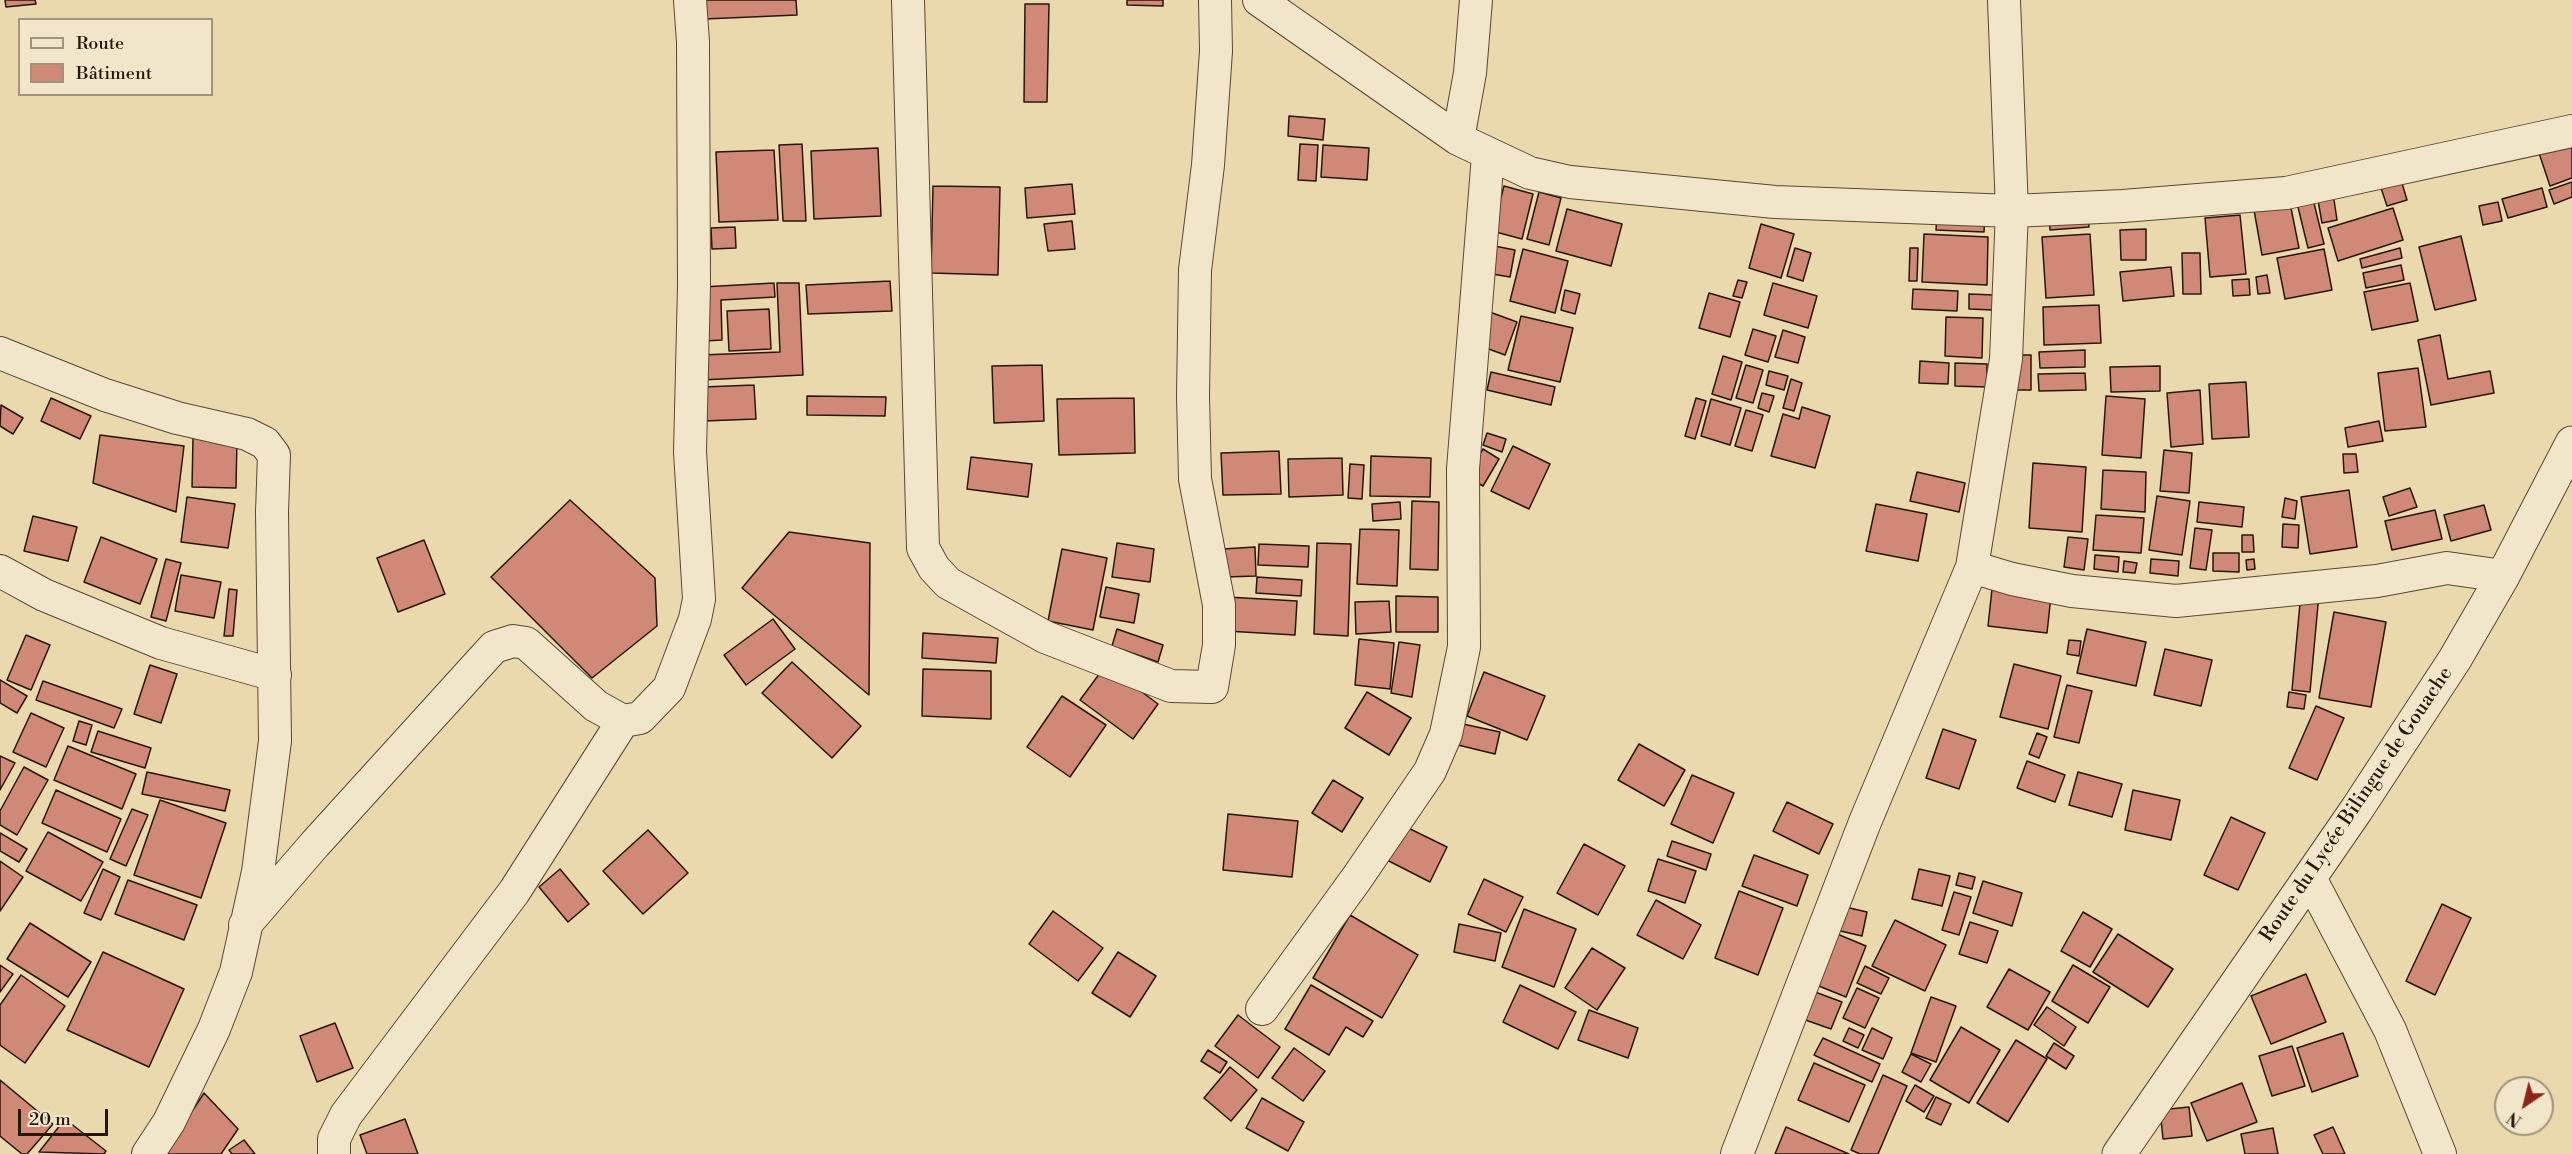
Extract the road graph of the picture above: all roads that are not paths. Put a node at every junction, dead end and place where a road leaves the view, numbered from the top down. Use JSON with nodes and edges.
{"nodes":[{"id":1,"x":690,"y":0,"type":"edge"},
{"id":2,"x":908,"y":0,"type":"edge"},
{"id":3,"x":1215,"y":0,"type":"edge"},
{"id":4,"x":1259,"y":0,"type":"edge"},
{"id":5,"x":1476,"y":0,"type":"edge"},
{"id":6,"x":2004,"y":0,"type":"edge"},
{"id":7,"x":2572,"y":131,"type":"edge"},
{"id":8,"x":1458,"y":139,"type":"junction"},
{"id":9,"x":1488,"y":155,"type":"junction"},
{"id":10,"x":2012,"y":211,"type":"junction"},
{"id":11,"x":0,"y":353,"type":"edge"},
{"id":12,"x":2572,"y":443,"type":"edge"},
{"id":13,"x":1972,"y":567,"type":"junction"},
{"id":14,"x":0,"y":571,"type":"edge"},
{"id":15,"x":2503,"y":576,"type":"junction"},
{"id":16,"x":275,"y":675,"type":"junction"},
{"id":17,"x":623,"y":722,"type":"junction"},
{"id":18,"x":2310,"y":878,"type":"junction"},
{"id":19,"x":245,"y":925,"type":"junction"},
{"id":20,"x":1262,"y":1009,"type":"dead end"},
{"id":21,"x":148,"y":1154,"type":"edge"},
{"id":22,"x":334,"y":1154,"type":"edge"},
{"id":23,"x":1737,"y":1154,"type":"edge"},
{"id":24,"x":2119,"y":1154,"type":"edge"},
{"id":25,"x":2440,"y":1154,"type":"edge"}],
"edges":[{"from":1,"to":17,"type":"street"},
{"from":2,"to":3,"type":"street"},
{"from":4,"to":8,"type":"street"},
{"from":5,"to":8,"type":"street"},
{"from":6,"to":10,"type":"street"},
{"from":7,"to":10,"type":"street"},
{"from":8,"to":9,"type":"street"},
{"from":9,"to":10,"type":"street"},
{"from":9,"to":20,"type":"street"},
{"from":10,"to":13,"type":"street"},
{"from":11,"to":16,"type":"street"},
{"from":12,"to":15,"type":"street","name":"Route du Lycée Bilingue de Gouache"},
{"from":13,"to":15,"type":"street"},
{"from":13,"to":23,"type":"street"},
{"from":14,"to":16,"type":"street"},
{"from":15,"to":18,"type":"street","name":"Route du Lycée Bilingue de Gouache"},
{"from":16,"to":19,"type":"street"},
{"from":17,"to":19,"type":"street"},
{"from":17,"to":22,"type":"street"},
{"from":18,"to":24,"type":"street","name":"Route du Lycée Bilingue de Gouache"},
{"from":18,"to":25,"type":"street"},
{"from":19,"to":21,"type":"street"}]}
